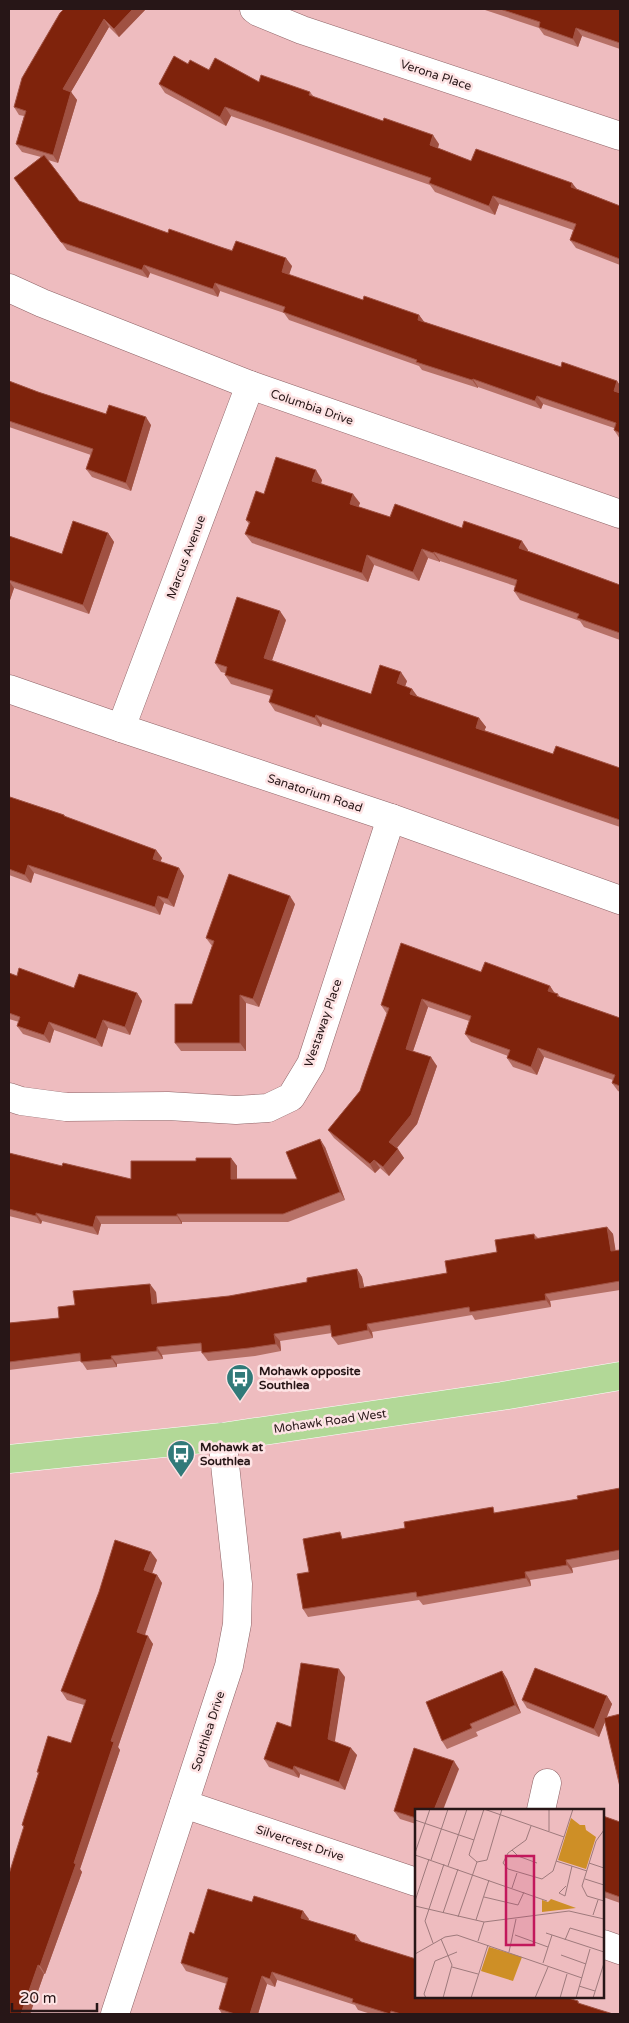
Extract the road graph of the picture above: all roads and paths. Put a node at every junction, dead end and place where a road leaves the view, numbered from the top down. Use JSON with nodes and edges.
{"nodes":[{"id":1,"x":254,"y":9,"type":"edge"},
{"id":2,"x":620,"y":136,"type":"edge"},
{"id":3,"x":9,"y":288,"type":"edge"},
{"id":4,"x":250,"y":385,"type":"junction"},
{"id":5,"x":620,"y":514,"type":"edge"},
{"id":6,"x":9,"y":689,"type":"edge"},
{"id":7,"x":121,"y":728,"type":"junction"},
{"id":8,"x":391,"y":818,"type":"junction"},
{"id":9,"x":620,"y":900,"type":"edge"},
{"id":10,"x":9,"y":1097,"type":"edge"},
{"id":11,"x":620,"y":1376,"type":"edge"},
{"id":12,"x":222,"y":1437,"type":"junction"},
{"id":13,"x":9,"y":1459,"type":"edge"},
{"id":14,"x":547,"y":1783,"type":"dead end"},
{"id":15,"x":184,"y":1804,"type":"junction"},
{"id":16,"x":542,"y":1809,"type":"edge"},
{"id":17,"x":415,"y":1882,"type":"edge"},
{"id":18,"x":604,"y":1944,"type":"edge"},
{"id":19,"x":620,"y":1950,"type":"edge"},
{"id":20,"x":115,"y":2014,"type":"edge"}],
"edges":[{"from":1,"to":2,"type":"street","name":"Verona Place"},
{"from":3,"to":4,"type":"street","name":"Columbia Drive"},
{"from":4,"to":5,"type":"street","name":"Columbia Drive"},
{"from":4,"to":7,"type":"street","name":"Marcus Avenue"},
{"from":6,"to":7,"type":"street","name":"Sanatorium Road"},
{"from":7,"to":8,"type":"street","name":"Sanatorium Road"},
{"from":8,"to":9,"type":"street","name":"Sanatorium Road"},
{"from":8,"to":10,"type":"street","name":"Westaway Place"},
{"from":11,"to":12,"type":"main road","name":"Mohawk Road West"},
{"from":12,"to":13,"type":"main road","name":"Mohawk Road West"},
{"from":12,"to":15,"type":"street","name":"Southlea Drive"},
{"from":14,"to":16,"type":"street"},
{"from":15,"to":17,"type":"street","name":"Silvercrest Drive"},
{"from":15,"to":20,"type":"street","name":"Southlea Drive"},
{"from":18,"to":19,"type":"street"}]}
